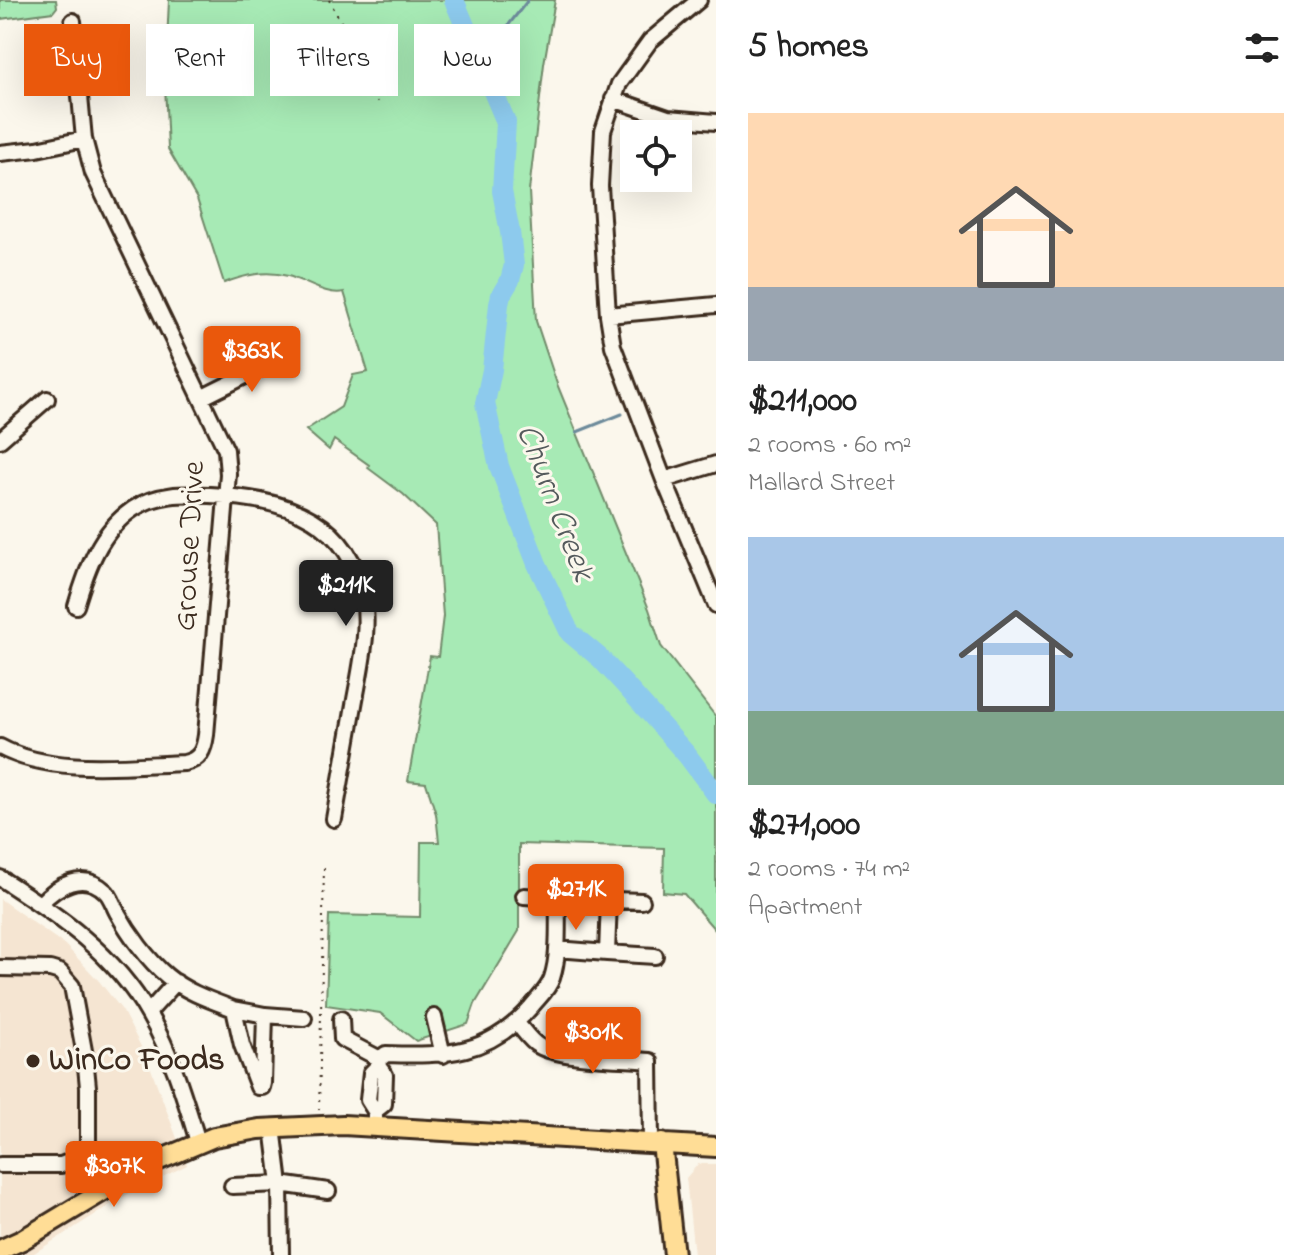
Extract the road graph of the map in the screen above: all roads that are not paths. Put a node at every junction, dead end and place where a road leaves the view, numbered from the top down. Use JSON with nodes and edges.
{"nodes":[{"id":1,"x":699,"y":0,"type":"edge"},
{"id":2,"x":73,"y":21,"type":"dead end"},
{"id":3,"x":613,"y":99,"type":"junction"},
{"id":4,"x":716,"y":122,"type":"edge"},
{"id":5,"x":84,"y":139,"type":"junction"},
{"id":6,"x":0,"y":153,"type":"edge"},
{"id":7,"x":716,"y":305,"type":"edge"},
{"id":8,"x":608,"y":315,"type":"junction"},
{"id":9,"x":270,"y":357,"type":"dead end"},
{"id":10,"x":203,"y":397,"type":"junction"},
{"id":11,"x":47,"y":399,"type":"dead end"},
{"id":12,"x":0,"y":440,"type":"edge"},
{"id":13,"x":716,"y":464,"type":"edge"},
{"id":14,"x":664,"y":480,"type":"junction"},
{"id":15,"x":226,"y":496,"type":"junction"},
{"id":16,"x":716,"y":605,"type":"edge"},
{"id":17,"x":76,"y":606,"type":"dead end"},
{"id":18,"x":0,"y":747,"type":"edge"},
{"id":19,"x":334,"y":819,"type":"dead end"},
{"id":20,"x":0,"y":878,"type":"edge"},
{"id":21,"x":524,"y":896,"type":"dead end"},
{"id":22,"x":558,"y":898,"type":"junction"},
{"id":23,"x":609,"y":900,"type":"junction"},
{"id":24,"x":642,"y":901,"type":"dead end"},
{"id":25,"x":40,"y":904,"type":"junction"},
{"id":26,"x":557,"y":949,"type":"junction"},
{"id":27,"x":607,"y":953,"type":"junction"},
{"id":28,"x":655,"y":956,"type":"dead end"},
{"id":29,"x":0,"y":968,"type":"edge"},
{"id":30,"x":176,"y":982,"type":"junction"},
{"id":31,"x":234,"y":1009,"type":"junction"},
{"id":32,"x":148,"y":1013,"type":"junction"},
{"id":33,"x":265,"y":1015,"type":"junction"},
{"id":34,"x":434,"y":1017,"type":"dead end"},
{"id":35,"x":304,"y":1018,"type":"dead end"},
{"id":36,"x":341,"y":1019,"type":"dead end"},
{"id":37,"x":517,"y":1023,"type":"junction"},
{"id":38,"x":443,"y":1055,"type":"junction"},
{"id":39,"x":379,"y":1062,"type":"junction"},
{"id":40,"x":375,"y":1119,"type":"junction"},
{"id":41,"x":273,"y":1127,"type":"junction"},
{"id":42,"x":198,"y":1142,"type":"junction"},
{"id":43,"x":656,"y":1142,"type":"junction"},
{"id":44,"x":716,"y":1147,"type":"edge"},
{"id":45,"x":0,"y":1165,"type":"edge"},
{"id":46,"x":280,"y":1184,"type":"junction"},
{"id":47,"x":232,"y":1186,"type":"dead end"},
{"id":48,"x":328,"y":1191,"type":"dead end"},
{"id":49,"x":10,"y":1250,"type":"edge"},
{"id":50,"x":281,"y":1255,"type":"edge"},
{"id":51,"x":674,"y":1255,"type":"edge"}],
"edges":[{"from":1,"to":3,"type":"street"},
{"from":2,"to":5,"type":"street","name":"Grouse Drive"},
{"from":3,"to":4,"type":"street"},
{"from":3,"to":8,"type":"street"},
{"from":5,"to":6,"type":"street"},
{"from":5,"to":10,"type":"street","name":"Grouse Drive"},
{"from":7,"to":8,"type":"street"},
{"from":8,"to":14,"type":"street"},
{"from":9,"to":10,"type":"street"},
{"from":10,"to":15,"type":"street","name":"Grouse Drive"},
{"from":11,"to":12,"type":"street"},
{"from":13,"to":14,"type":"street"},
{"from":14,"to":16,"type":"street"},
{"from":15,"to":17,"type":"street"},
{"from":15,"to":18,"type":"street","name":"Grouse Drive"},
{"from":15,"to":19,"type":"street"},
{"from":20,"to":25,"type":"street"},
{"from":21,"to":22,"type":"street"},
{"from":22,"to":23,"type":"street"},
{"from":22,"to":26,"type":"street"},
{"from":23,"to":24,"type":"street"},
{"from":23,"to":27,"type":"street"},
{"from":25,"to":30,"type":"street"},
{"from":25,"to":32,"type":"street"},
{"from":26,"to":27,"type":"street"},
{"from":26,"to":37,"type":"street"},
{"from":27,"to":28,"type":"street"},
{"from":29,"to":45,"type":"street"},
{"from":30,"to":31,"type":"street"},
{"from":30,"to":32,"type":"street"},
{"from":31,"to":33,"type":"street"},
{"from":31,"to":33,"type":"street"},
{"from":32,"to":42,"type":"street"},
{"from":33,"to":35,"type":"street"},
{"from":34,"to":38,"type":"street"},
{"from":36,"to":39,"type":"street"},
{"from":37,"to":38,"type":"street"},
{"from":37,"to":43,"type":"street"},
{"from":38,"to":39,"type":"street"},
{"from":39,"to":40,"type":"street"},
{"from":40,"to":41,"type":"main road"},
{"from":40,"to":43,"type":"main road"},
{"from":41,"to":42,"type":"main road"},
{"from":41,"to":46,"type":"street"},
{"from":42,"to":49,"type":"main road"},
{"from":43,"to":44,"type":"main road"},
{"from":43,"to":51,"type":"main road"},
{"from":46,"to":47,"type":"street"},
{"from":46,"to":48,"type":"street"},
{"from":46,"to":50,"type":"street"}]}
